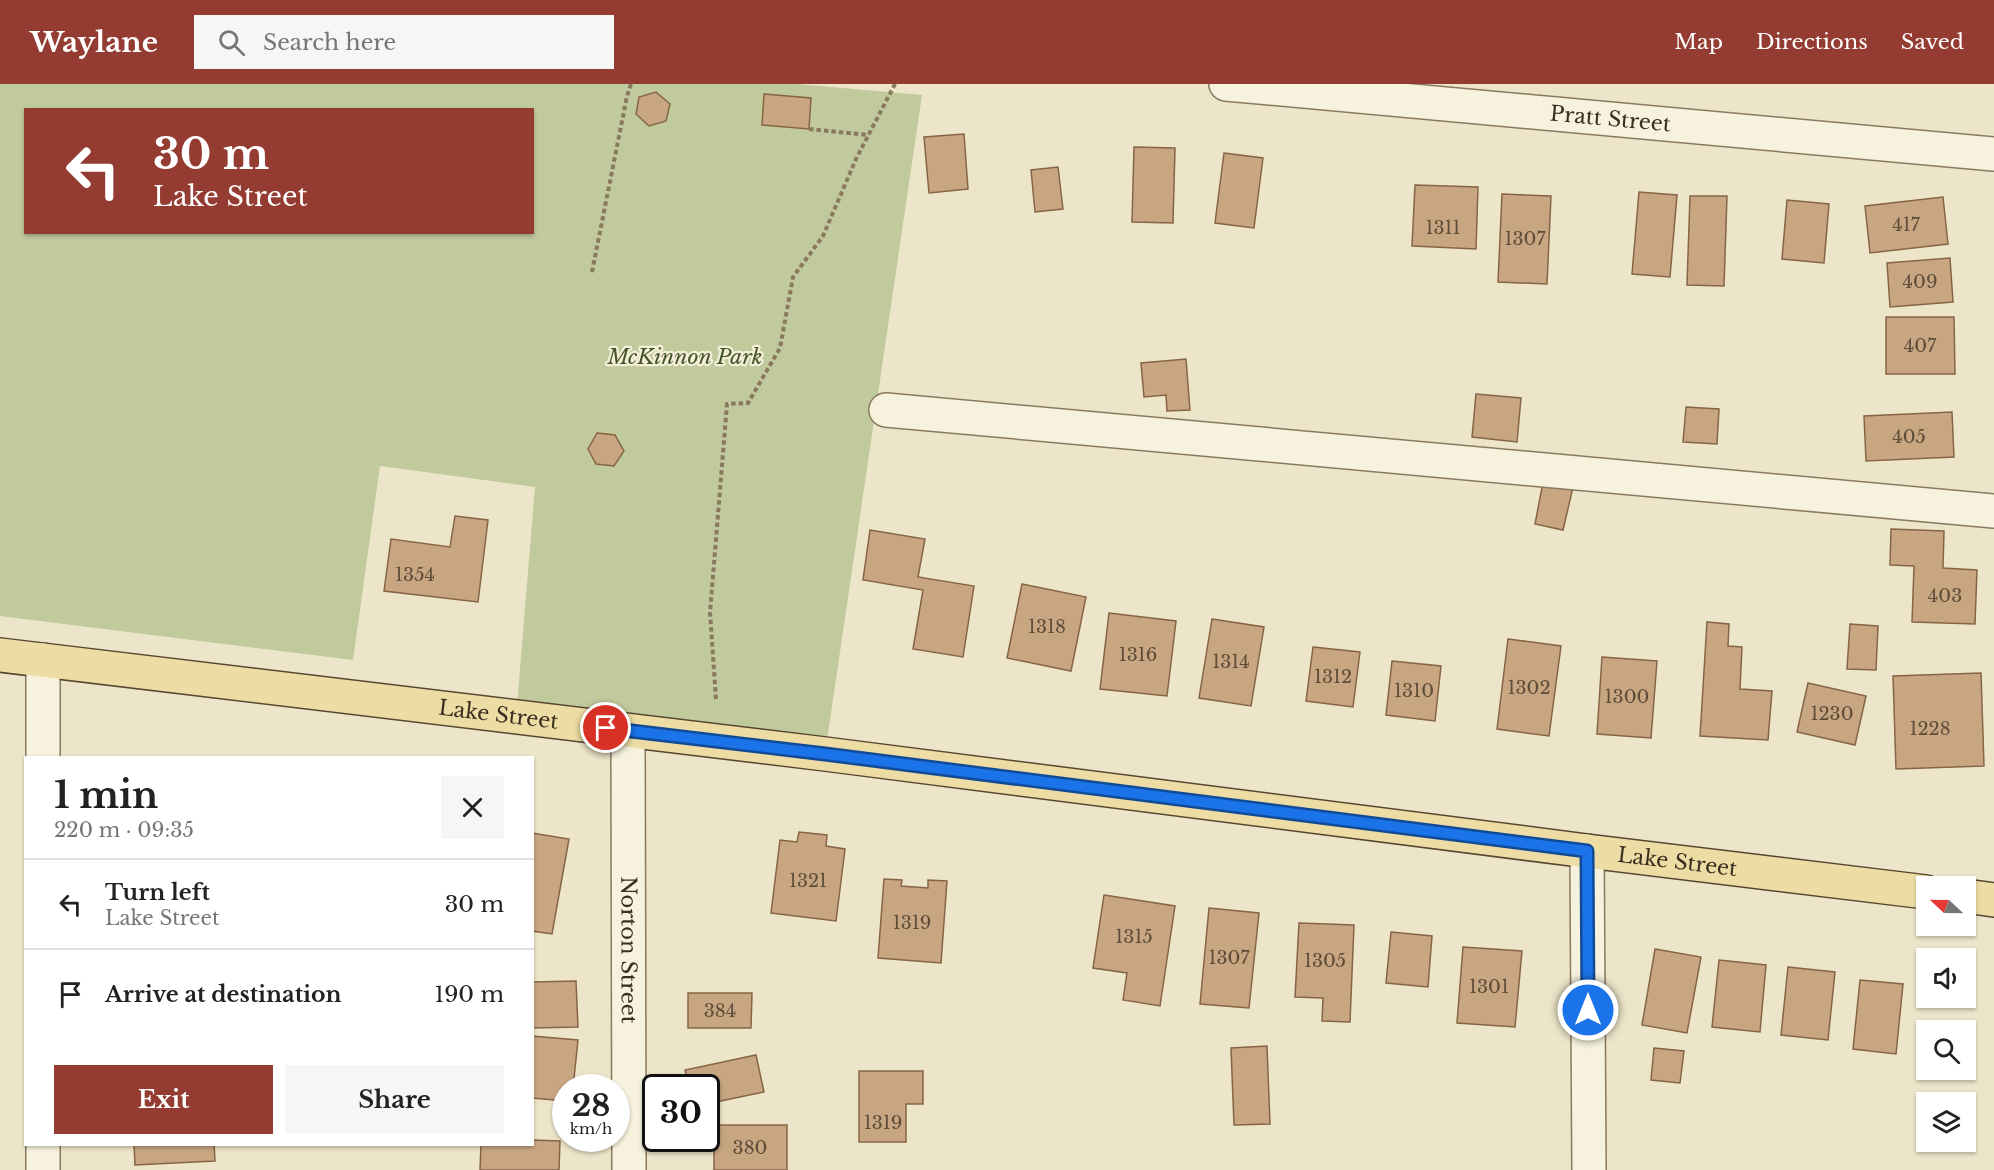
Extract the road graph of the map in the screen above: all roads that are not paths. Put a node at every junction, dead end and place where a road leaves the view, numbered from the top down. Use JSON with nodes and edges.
{"nodes":[{"id":1,"x":1226,"y":84,"type":"edge"},
{"id":2,"x":1994,"y":154,"type":"edge"},
{"id":3,"x":886,"y":410,"type":"dead end"},
{"id":4,"x":1994,"y":511,"type":"edge"},
{"id":5,"x":0,"y":655,"type":"edge"},
{"id":6,"x":43,"y":660,"type":"junction"},
{"id":7,"x":628,"y":731,"type":"junction"},
{"id":8,"x":43,"y":756,"type":"edge"},
{"id":9,"x":1587,"y":851,"type":"junction"},
{"id":10,"x":1916,"y":891,"type":"edge"},
{"id":11,"x":1976,"y":898,"type":"edge"},
{"id":12,"x":1994,"y":900,"type":"edge"},
{"id":13,"x":43,"y":1146,"type":"edge"},
{"id":14,"x":43,"y":1170,"type":"edge"},
{"id":15,"x":629,"y":1170,"type":"edge"},
{"id":16,"x":1589,"y":1170,"type":"edge"}],
"edges":[{"from":1,"to":2,"type":"street","name":"Pratt Street"},
{"from":3,"to":4,"type":"street"},
{"from":5,"to":6,"type":"main road","name":"Lake Street"},
{"from":6,"to":7,"type":"main road","name":"Lake Street"},
{"from":6,"to":8,"type":"street"},
{"from":7,"to":9,"type":"main road","name":"Lake Street"},
{"from":7,"to":15,"type":"street","name":"Norton Street"},
{"from":9,"to":10,"type":"main road","name":"Lake Street"},
{"from":9,"to":16,"type":"street"},
{"from":11,"to":12,"type":"main road"},
{"from":13,"to":14,"type":"street"}]}
